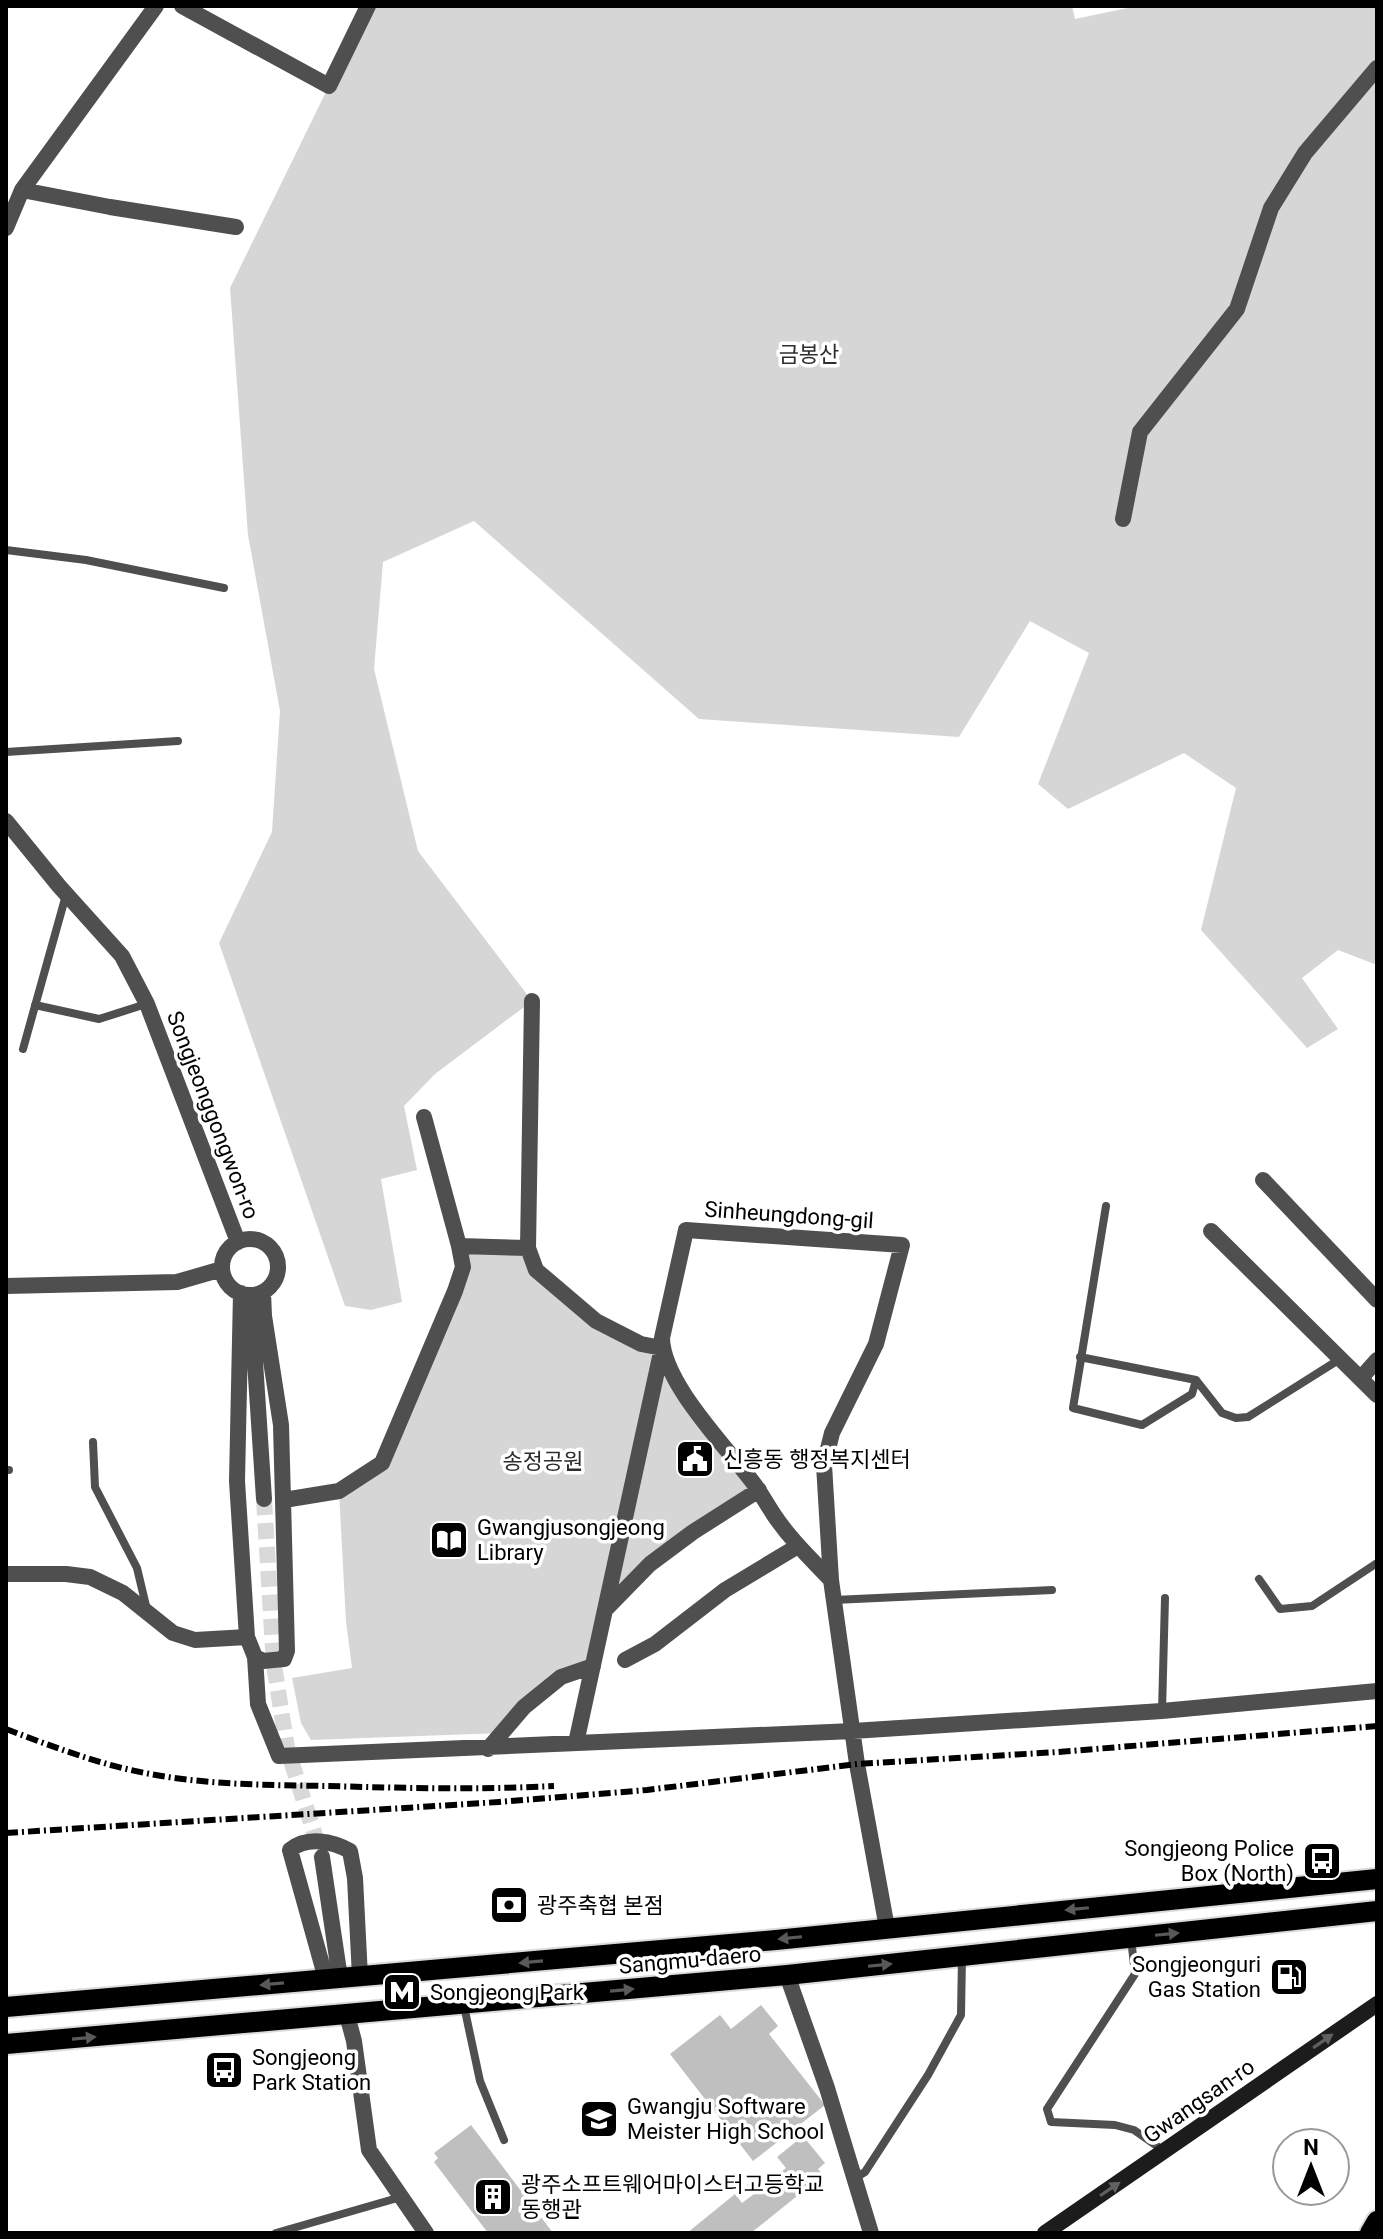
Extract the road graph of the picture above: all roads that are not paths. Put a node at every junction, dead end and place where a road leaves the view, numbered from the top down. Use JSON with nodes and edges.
{"nodes":[{"id":1,"x":156,"y":6,"type":"edge"},
{"id":2,"x":182,"y":6,"type":"edge"},
{"id":3,"x":368,"y":6,"type":"edge"},
{"id":4,"x":1377,"y":68,"type":"edge"},
{"id":5,"x":22,"y":190,"type":"junction"},
{"id":6,"x":236,"y":227,"type":"dead end"},
{"id":7,"x":6,"y":228,"type":"edge"},
{"id":8,"x":1123,"y":519,"type":"dead end"},
{"id":9,"x":6,"y":550,"type":"edge"},
{"id":10,"x":224,"y":588,"type":"dead end"},
{"id":11,"x":178,"y":741,"type":"dead end"},
{"id":12,"x":6,"y":752,"type":"edge"},
{"id":13,"x":6,"y":821,"type":"edge"},
{"id":14,"x":66,"y":894,"type":"junction"},
{"id":15,"x":532,"y":1001,"type":"dead end"},
{"id":16,"x":147,"y":1004,"type":"junction"},
{"id":17,"x":35,"y":1005,"type":"junction"},
{"id":18,"x":23,"y":1049,"type":"dead end"},
{"id":19,"x":424,"y":1117,"type":"dead end"},
{"id":20,"x":1263,"y":1180,"type":"dead end"},
{"id":21,"x":1106,"y":1206,"type":"dead end"},
{"id":22,"x":1211,"y":1231,"type":"dead end"},
{"id":23,"x":238,"y":1242,"type":"junction"},
{"id":24,"x":459,"y":1246,"type":"junction"},
{"id":25,"x":528,"y":1248,"type":"junction"},
{"id":26,"x":222,"y":1269,"type":"junction"},
{"id":27,"x":6,"y":1286,"type":"edge"},
{"id":28,"x":251,"y":1293,"type":"junction"},
{"id":29,"x":1377,"y":1300,"type":"edge"},
{"id":30,"x":662,"y":1348,"type":"junction"},
{"id":31,"x":1080,"y":1357,"type":"junction"},
{"id":32,"x":1340,"y":1358,"type":"junction"},
{"id":33,"x":1377,"y":1360,"type":"edge"},
{"id":34,"x":1361,"y":1378,"type":"junction"},
{"id":35,"x":1196,"y":1380,"type":"junction"},
{"id":36,"x":1377,"y":1395,"type":"edge"},
{"id":37,"x":93,"y":1442,"type":"dead end"},
{"id":38,"x":759,"y":1490,"type":"junction"},
{"id":39,"x":264,"y":1499,"type":"tunnel mouth"},
{"id":40,"x":284,"y":1500,"type":"junction"},
{"id":41,"x":798,"y":1546,"type":"junction"},
{"id":42,"x":1377,"y":1563,"type":"edge"},
{"id":43,"x":6,"y":1574,"type":"edge"},
{"id":44,"x":1259,"y":1579,"type":"dead end"},
{"id":45,"x":831,"y":1580,"type":"junction"},
{"id":46,"x":1052,"y":1590,"type":"dead end"},
{"id":47,"x":1165,"y":1598,"type":"dead end"},
{"id":48,"x":834,"y":1600,"type":"junction"},
{"id":49,"x":606,"y":1609,"type":"junction"},
{"id":50,"x":147,"y":1611,"type":"junction"},
{"id":51,"x":247,"y":1637,"type":"junction"},
{"id":52,"x":255,"y":1657,"type":"junction"},
{"id":53,"x":625,"y":1660,"type":"dead end"},
{"id":54,"x":593,"y":1666,"type":"junction"},
{"id":55,"x":1377,"y":1691,"type":"edge"},
{"id":56,"x":1162,"y":1711,"type":"junction"},
{"id":57,"x":853,"y":1731,"type":"junction"},
{"id":58,"x":576,"y":1743,"type":"junction"},
{"id":59,"x":488,"y":1749,"type":"junction"},
{"id":60,"x":322,"y":1857,"type":"tunnel mouth"},
{"id":61,"x":1377,"y":1879,"type":"edge"},
{"id":62,"x":1377,"y":1911,"type":"edge"},
{"id":63,"x":887,"y":1928,"type":"junction"},
{"id":64,"x":1131,"y":1938,"type":"junction"},
{"id":65,"x":962,"y":1956,"type":"junction"},
{"id":66,"x":787,"y":1975,"type":"junction"},
{"id":67,"x":342,"y":1978,"type":"junction"},
{"id":68,"x":1377,"y":2004,"type":"edge"},
{"id":69,"x":464,"y":2005,"type":"junction"},
{"id":70,"x":6,"y":2007,"type":"edge"},
{"id":71,"x":347,"y":2015,"type":"junction"},
{"id":72,"x":6,"y":2044,"type":"edge"},
{"id":73,"x":504,"y":2140,"type":"dead end"},
{"id":74,"x":1165,"y":2152,"type":"junction"},
{"id":75,"x":855,"y":2178,"type":"junction"},
{"id":76,"x":401,"y":2197,"type":"junction"},
{"id":77,"x":1377,"y":2221,"type":"edge"},
{"id":78,"x":276,"y":2233,"type":"edge"},
{"id":79,"x":426,"y":2233,"type":"edge"},
{"id":80,"x":871,"y":2233,"type":"edge"},
{"id":81,"x":1045,"y":2233,"type":"edge"},
{"id":82,"x":1370,"y":2233,"type":"edge"}],
"edges":[{"from":1,"to":5,"type":"street"},
{"from":2,"to":3,"type":"street"},
{"from":4,"to":8,"type":"street"},
{"from":5,"to":6,"type":"street"},
{"from":5,"to":7,"type":"street"},
{"from":9,"to":10,"type":"lane"},
{"from":11,"to":12,"type":"lane"},
{"from":13,"to":14,"type":"street","name":"Songjeonggongwon-ro"},
{"from":14,"to":16,"type":"street","name":"Songjeonggongwon-ro"},
{"from":14,"to":17,"type":"lane"},
{"from":15,"to":25,"type":"street"},
{"from":16,"to":17,"type":"lane","name":"Songjeonggongwon-ro"},
{"from":16,"to":23,"type":"street","name":"Songjeonggongwon-ro"},
{"from":17,"to":18,"type":"lane"},
{"from":19,"to":24,"type":"street"},
{"from":20,"to":29,"type":"street"},
{"from":21,"to":31,"type":"lane"},
{"from":22,"to":32,"type":"street"},
{"from":23,"to":26,"type":"street"},
{"from":23,"to":28,"type":"street"},
{"from":24,"to":25,"type":"street"},
{"from":24,"to":40,"type":"street"},
{"from":25,"to":30,"type":"street"},
{"from":26,"to":27,"type":"street"},
{"from":26,"to":28,"type":"street"},
{"from":28,"to":39,"type":"street"},
{"from":28,"to":40,"type":"street"},
{"from":28,"to":51,"type":"street"},
{"from":30,"to":38,"type":"street"},
{"from":30,"to":45,"type":"street","name":"Sinheungdong-gil"},
{"from":30,"to":49,"type":"street"},
{"from":31,"to":35,"type":"lane"},
{"from":31,"to":35,"type":"lane"},
{"from":32,"to":34,"type":"street"},
{"from":32,"to":35,"type":"lane"},
{"from":33,"to":34,"type":"street"},
{"from":34,"to":36,"type":"street"},
{"from":37,"to":50,"type":"lane"},
{"from":38,"to":41,"type":"street"},
{"from":38,"to":49,"type":"street"},
{"from":40,"to":52,"type":"street"},
{"from":41,"to":45,"type":"street"},
{"from":41,"to":53,"type":"street"},
{"from":42,"to":44,"type":"lane"},
{"from":43,"to":50,"type":"street"},
{"from":45,"to":48,"type":"street","name":"Sinheungdong-gil"},
{"from":46,"to":48,"type":"lane"},
{"from":47,"to":56,"type":"lane"},
{"from":48,"to":57,"type":"street","name":"Sinheungdong-gil"},
{"from":49,"to":54,"type":"street"},
{"from":50,"to":51,"type":"street"},
{"from":51,"to":52,"type":"street"},
{"from":52,"to":59,"type":"street"},
{"from":54,"to":58,"type":"street"},
{"from":54,"to":59,"type":"street"},
{"from":55,"to":56,"type":"street"},
{"from":56,"to":57,"type":"street"},
{"from":57,"to":58,"type":"street"},
{"from":57,"to":63,"type":"street","name":"Sinheungdong-gil"},
{"from":58,"to":59,"type":"street"},
{"from":60,"to":67,"type":"street"},
{"from":61,"to":63,"type":"main road","name":"Sangmu-daero","one_way":true},
{"from":64,"to":62,"type":"main road","name":"Sangmu-daero","one_way":true},
{"from":63,"to":67,"type":"main road","name":"Sangmu-daero","one_way":true},
{"from":64,"to":65,"type":"main road","name":"Sangmu-daero"},
{"from":64,"to":74,"type":"lane"},
{"from":66,"to":65,"type":"main road","name":"Sangmu-daero","one_way":true},
{"from":65,"to":75,"type":"lane"},
{"from":69,"to":66,"type":"main road","name":"Sangmu-daero","one_way":true},
{"from":66,"to":75,"type":"street"},
{"from":67,"to":67,"type":"street"},
{"from":67,"to":70,"type":"main road","name":"Sangmu-daero","one_way":true},
{"from":74,"to":68,"type":"main road","name":"Gwangsan-ro","one_way":true},
{"from":69,"to":71,"type":"main road","name":"Sangmu-daero"},
{"from":69,"to":73,"type":"lane"},
{"from":72,"to":71,"type":"main road","name":"Sangmu-daero","one_way":true},
{"from":71,"to":76,"type":"street"},
{"from":81,"to":74,"type":"main road","name":"Gwangsan-ro","one_way":true},
{"from":75,"to":80,"type":"street"},
{"from":76,"to":78,"type":"lane"},
{"from":76,"to":79,"type":"street"},
{"from":77,"to":82,"type":"main road"}]}
